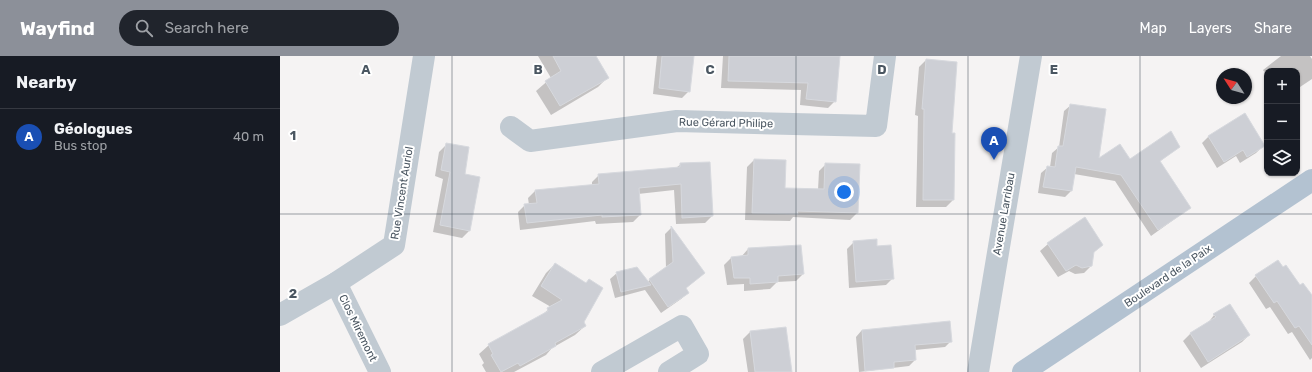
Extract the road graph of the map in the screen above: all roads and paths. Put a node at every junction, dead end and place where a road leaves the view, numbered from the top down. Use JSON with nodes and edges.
{"nodes":[{"id":1,"x":424,"y":56,"type":"edge"},
{"id":2,"x":885,"y":56,"type":"edge"},
{"id":3,"x":1030,"y":56,"type":"edge"},
{"id":4,"x":512,"y":127,"type":"dead end"},
{"id":5,"x":1312,"y":180,"type":"edge"},
{"id":6,"x":336,"y":283,"type":"junction"},
{"id":7,"x":280,"y":316,"type":"edge"},
{"id":8,"x":380,"y":372,"type":"edge"},
{"id":9,"x":602,"y":372,"type":"edge"},
{"id":10,"x":669,"y":372,"type":"edge"},
{"id":11,"x":978,"y":372,"type":"edge"},
{"id":12,"x":1024,"y":372,"type":"edge"}],
"edges":[{"from":1,"to":6,"type":"street","name":"Rue Vincent Auriol"},
{"from":2,"to":4,"type":"street","name":"Rue Gérard Philipe"},
{"from":3,"to":11,"type":"street","name":"Avenue Larribau"},
{"from":5,"to":12,"type":"main road","name":"Boulevard de la Paix"},
{"from":6,"to":7,"type":"street","name":"Rue Vincent Auriol"},
{"from":6,"to":8,"type":"street","name":"Clos Miremont"},
{"from":9,"to":10,"type":"street"}]}
